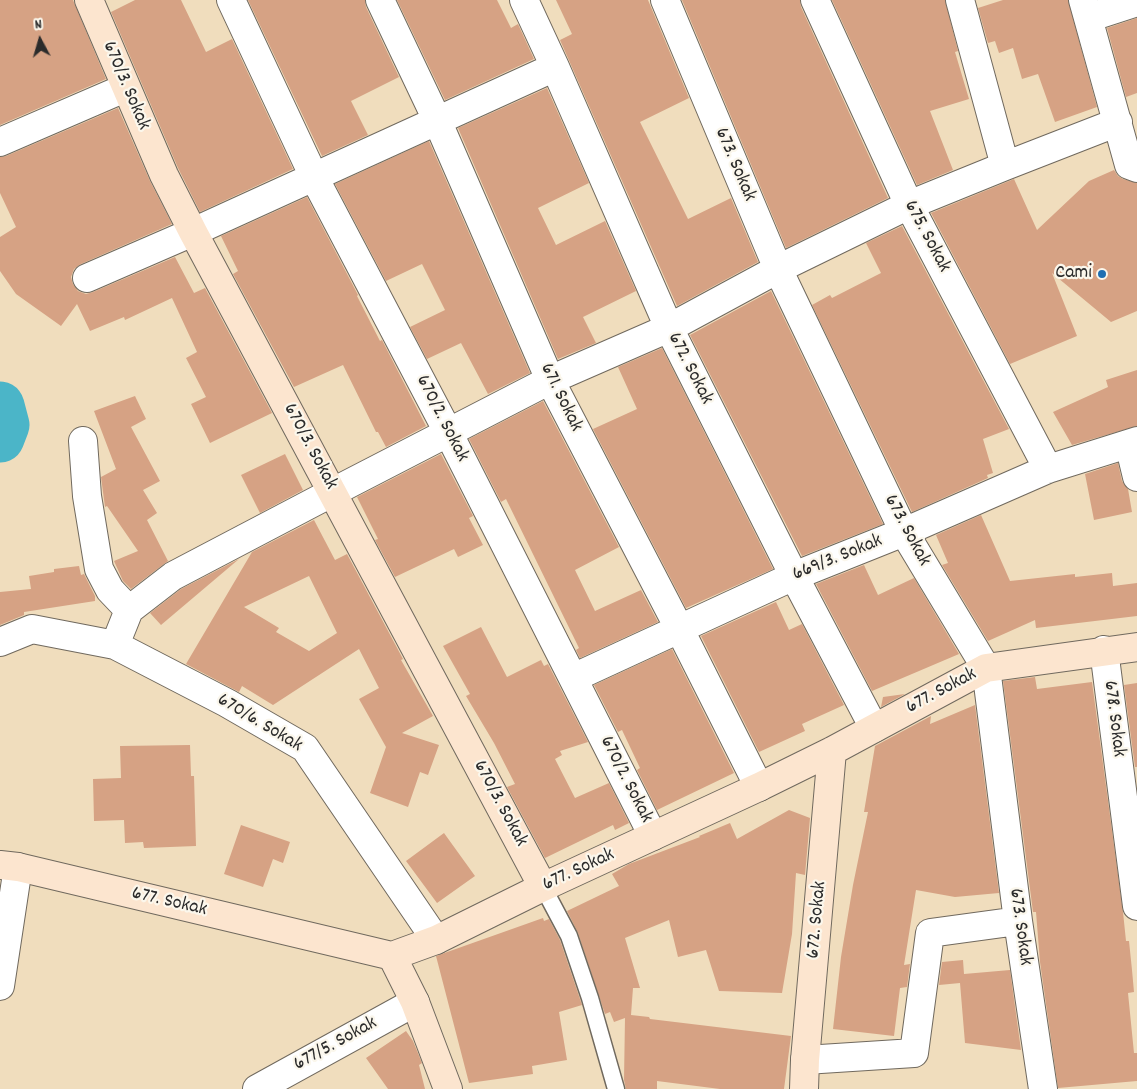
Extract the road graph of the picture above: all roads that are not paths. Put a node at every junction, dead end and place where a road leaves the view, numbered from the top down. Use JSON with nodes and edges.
{"nodes":[{"id":1,"x":89,"y":0,"type":"edge"},
{"id":2,"x":231,"y":0,"type":"edge"},
{"id":3,"x":380,"y":0,"type":"edge"},
{"id":4,"x":524,"y":0,"type":"edge"},
{"id":5,"x":665,"y":0,"type":"edge"},
{"id":6,"x":815,"y":0,"type":"edge"},
{"id":7,"x":960,"y":0,"type":"edge"},
{"id":8,"x":1137,"y":2,"type":"edge"},
{"id":9,"x":1086,"y":9,"type":"edge"},
{"id":10,"x":555,"y":67,"type":"junction"},
{"id":11,"x":125,"y":88,"type":"junction"},
{"id":12,"x":437,"y":120,"type":"junction"},
{"id":13,"x":1118,"y":122,"type":"junction"},
{"id":14,"x":0,"y":142,"type":"edge"},
{"id":15,"x":1005,"y":166,"type":"junction"},
{"id":16,"x":1137,"y":168,"type":"edge"},
{"id":17,"x":314,"y":177,"type":"junction"},
{"id":18,"x":909,"y":206,"type":"junction"},
{"id":19,"x":192,"y":232,"type":"junction"},
{"id":20,"x":778,"y":269,"type":"junction"},
{"id":21,"x":86,"y":278,"type":"dead end"},
{"id":22,"x":668,"y":328,"type":"junction"},
{"id":23,"x":550,"y":380,"type":"junction"},
{"id":24,"x":448,"y":432,"type":"junction"},
{"id":25,"x":83,"y":441,"type":"dead end"},
{"id":26,"x":1133,"y":443,"type":"edge"},
{"id":27,"x":1048,"y":468,"type":"junction"},
{"id":28,"x":1137,"y":477,"type":"edge"},
{"id":29,"x":333,"y":492,"type":"junction"},
{"id":30,"x":904,"y":532,"type":"junction"},
{"id":31,"x":794,"y":576,"type":"junction"},
{"id":32,"x":129,"y":610,"type":"junction"},
{"id":33,"x":680,"y":630,"type":"junction"},
{"id":34,"x":0,"y":642,"type":"edge"},
{"id":35,"x":115,"y":644,"type":"junction"},
{"id":36,"x":1137,"y":647,"type":"edge"},
{"id":37,"x":1104,"y":650,"type":"junction"},
{"id":38,"x":986,"y":668,"type":"junction"},
{"id":39,"x":573,"y":678,"type":"junction"},
{"id":40,"x":874,"y":728,"type":"junction"},
{"id":41,"x":832,"y":751,"type":"junction"},
{"id":42,"x":759,"y":787,"type":"junction"},
{"id":43,"x":653,"y":836,"type":"junction"},
{"id":44,"x":9,"y":866,"type":"edge"},
{"id":45,"x":543,"y":887,"type":"junction"},
{"id":46,"x":1137,"y":906,"type":"edge"},
{"id":47,"x":1018,"y":921,"type":"junction"},
{"id":48,"x":436,"y":940,"type":"junction"},
{"id":49,"x":392,"y":956,"type":"junction"},
{"id":50,"x":0,"y":986,"type":"edge"},
{"id":51,"x":415,"y":1002,"type":"junction"},
{"id":52,"x":805,"y":1060,"type":"junction"},
{"id":53,"x":257,"y":1089,"type":"edge"},
{"id":54,"x":448,"y":1089,"type":"edge"},
{"id":55,"x":616,"y":1089,"type":"edge"},
{"id":56,"x":804,"y":1089,"type":"edge"},
{"id":57,"x":1043,"y":1089,"type":"edge"}],
"edges":[{"from":1,"to":11,"type":"street","name":"670/3. Sokak"},
{"from":2,"to":17,"type":"street","name":"670/2. Sokak"},
{"from":3,"to":12,"type":"street","name":"671. Sokak"},
{"from":4,"to":10,"type":"street","name":"672. Sokak"},
{"from":5,"to":20,"type":"street","name":"673. Sokak"},
{"from":6,"to":18,"type":"street","name":"675. Sokak"},
{"from":7,"to":15,"type":"street"},
{"from":8,"to":9,"type":"street"},
{"from":9,"to":13,"type":"street"},
{"from":10,"to":12,"type":"street"},
{"from":10,"to":22,"type":"street","name":"672. Sokak"},
{"from":11,"to":14,"type":"street"},
{"from":11,"to":19,"type":"street","name":"670/3. Sokak"},
{"from":12,"to":17,"type":"street"},
{"from":12,"to":23,"type":"street","name":"671. Sokak"},
{"from":13,"to":15,"type":"street"},
{"from":13,"to":16,"type":"street"},
{"from":15,"to":18,"type":"street"},
{"from":17,"to":19,"type":"street"},
{"from":17,"to":24,"type":"street","name":"670/2. Sokak"},
{"from":18,"to":20,"type":"street"},
{"from":18,"to":27,"type":"street","name":"675. Sokak"},
{"from":19,"to":21,"type":"street"},
{"from":19,"to":29,"type":"street","name":"670/3. Sokak"},
{"from":20,"to":22,"type":"street"},
{"from":20,"to":30,"type":"street","name":"673. Sokak"},
{"from":22,"to":23,"type":"street"},
{"from":22,"to":31,"type":"street","name":"672. Sokak"},
{"from":23,"to":24,"type":"street"},
{"from":23,"to":33,"type":"street","name":"671. Sokak"},
{"from":24,"to":29,"type":"street"},
{"from":24,"to":39,"type":"street","name":"670/2. Sokak"},
{"from":25,"to":32,"type":"street"},
{"from":26,"to":27,"type":"street","name":"669/3. Sokak"},
{"from":26,"to":28,"type":"street"},
{"from":27,"to":30,"type":"street","name":"669/3. Sokak"},
{"from":29,"to":32,"type":"street"},
{"from":29,"to":45,"type":"street","name":"670/3. Sokak"},
{"from":30,"to":31,"type":"street","name":"669/3. Sokak"},
{"from":30,"to":38,"type":"street","name":"673. Sokak"},
{"from":31,"to":33,"type":"street","name":"669/3. Sokak"},
{"from":31,"to":40,"type":"street","name":"672. Sokak"},
{"from":32,"to":35,"type":"street"},
{"from":33,"to":39,"type":"street","name":"669/3. Sokak"},
{"from":33,"to":42,"type":"street","name":"671. Sokak"},
{"from":34,"to":35,"type":"street","name":"670/6. Sokak"},
{"from":35,"to":48,"type":"street","name":"670/6. Sokak"},
{"from":36,"to":37,"type":"street","name":"677. Sokak"},
{"from":37,"to":38,"type":"street","name":"677. Sokak"},
{"from":37,"to":46,"type":"street","name":"678. Sokak"},
{"from":38,"to":40,"type":"street","name":"677. Sokak"},
{"from":38,"to":47,"type":"street","name":"673. Sokak"},
{"from":39,"to":43,"type":"street","name":"670/2. Sokak"},
{"from":40,"to":41,"type":"street","name":"677. Sokak"},
{"from":41,"to":42,"type":"street","name":"677. Sokak"},
{"from":41,"to":52,"type":"street","name":"672. Sokak"},
{"from":42,"to":43,"type":"street","name":"677. Sokak"},
{"from":43,"to":45,"type":"street","name":"677. Sokak"},
{"from":44,"to":49,"type":"street","name":"677. Sokak"},
{"from":44,"to":50,"type":"street"},
{"from":45,"to":48,"type":"street","name":"677. Sokak"},
{"from":45,"to":55,"type":"lane"},
{"from":47,"to":52,"type":"street"},
{"from":47,"to":57,"type":"street","name":"673. Sokak"},
{"from":48,"to":49,"type":"street","name":"677. Sokak"},
{"from":49,"to":51,"type":"street"},
{"from":51,"to":53,"type":"street","name":"677/5. Sokak"},
{"from":51,"to":54,"type":"street"},
{"from":52,"to":56,"type":"street","name":"672. Sokak"}]}
